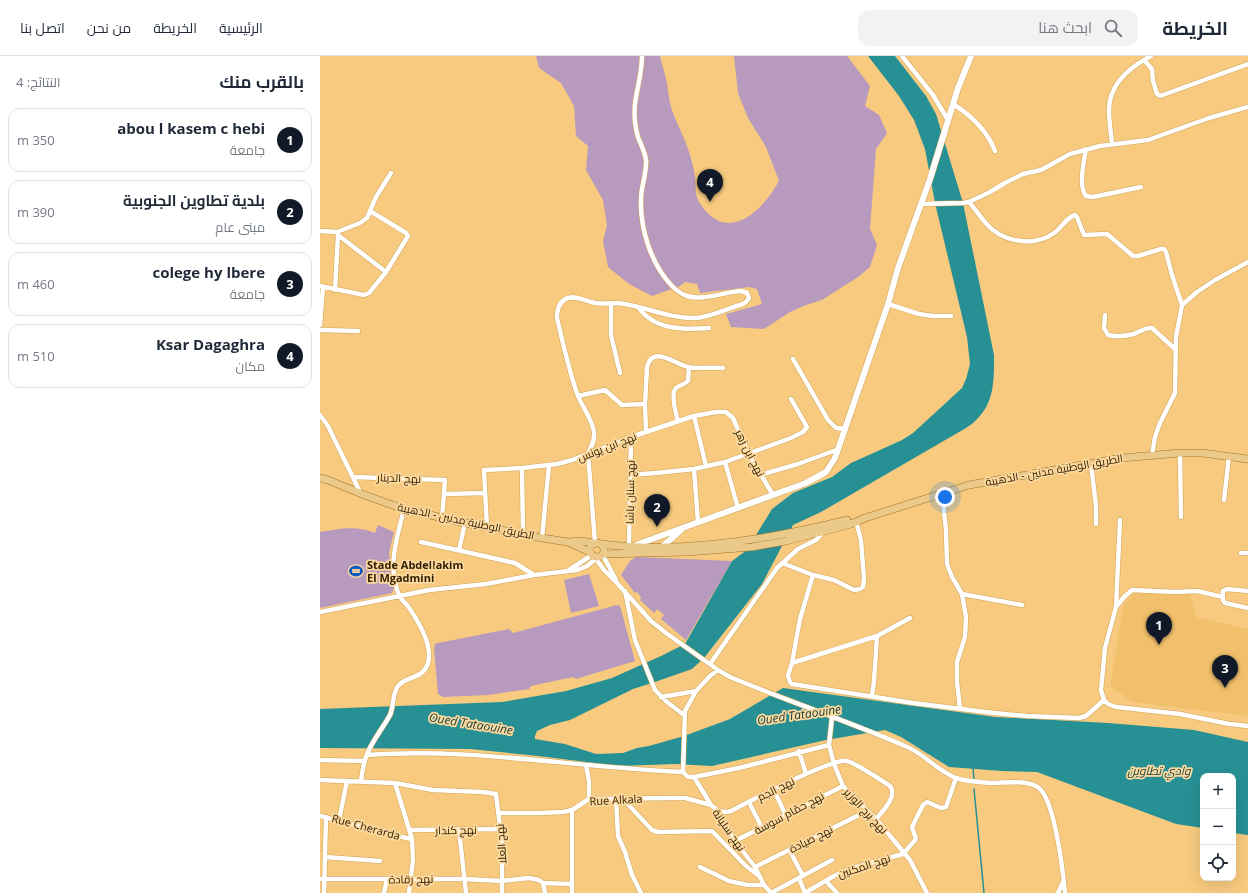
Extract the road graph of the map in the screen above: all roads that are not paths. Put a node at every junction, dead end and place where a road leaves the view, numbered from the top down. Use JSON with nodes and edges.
{"nodes":[{"id":1,"x":642,"y":56,"type":"edge"},
{"id":2,"x":902,"y":56,"type":"edge"},
{"id":3,"x":971,"y":56,"type":"edge"},
{"id":4,"x":1151,"y":56,"type":"edge"},
{"id":5,"x":1144,"y":60,"type":"junction"},
{"id":6,"x":1248,"y":64,"type":"edge"},
{"id":7,"x":954,"y":104,"type":"junction"},
{"id":8,"x":1248,"y":107,"type":"edge"},
{"id":9,"x":948,"y":120,"type":"junction"},
{"id":10,"x":1112,"y":144,"type":"junction"},
{"id":11,"x":1086,"y":149,"type":"junction"},
{"id":12,"x":995,"y":151,"type":"dead end"},
{"id":13,"x":391,"y":173,"type":"dead end"},
{"id":14,"x":1141,"y":187,"type":"dead end"},
{"id":15,"x":969,"y":202,"type":"junction"},
{"id":16,"x":921,"y":204,"type":"junction"},
{"id":17,"x":370,"y":212,"type":"junction"},
{"id":18,"x":320,"y":231,"type":"edge"},
{"id":19,"x":338,"y":233,"type":"junction"},
{"id":20,"x":1248,"y":262,"type":"edge"},
{"id":21,"x":386,"y":272,"type":"junction"},
{"id":22,"x":322,"y":287,"type":"edge"},
{"id":23,"x":335,"y":290,"type":"junction"},
{"id":24,"x":611,"y":303,"type":"junction"},
{"id":25,"x":888,"y":304,"type":"junction"},
{"id":26,"x":1182,"y":305,"type":"junction"},
{"id":27,"x":639,"y":308,"type":"junction"},
{"id":28,"x":320,"y":315,"type":"edge"},
{"id":29,"x":1105,"y":315,"type":"dead end"},
{"id":30,"x":952,"y":316,"type":"dead end"},
{"id":31,"x":320,"y":325,"type":"edge"},
{"id":32,"x":709,"y":328,"type":"dead end"},
{"id":33,"x":320,"y":330,"type":"edge"},
{"id":34,"x":358,"y":331,"type":"dead end"},
{"id":35,"x":1176,"y":350,"type":"junction"},
{"id":36,"x":793,"y":359,"type":"dead end"},
{"id":37,"x":689,"y":367,"type":"junction"},
{"id":38,"x":723,"y":368,"type":"dead end"},
{"id":39,"x":620,"y":373,"type":"dead end"},
{"id":40,"x":578,"y":396,"type":"junction"},
{"id":41,"x":791,"y":399,"type":"dead end"},
{"id":42,"x":645,"y":404,"type":"junction"},
{"id":43,"x":726,"y":412,"type":"joint"},
{"id":44,"x":320,"y":415,"type":"edge"},
{"id":45,"x":694,"y":416,"type":"junction"},
{"id":46,"x":678,"y":421,"type":"junction"},
{"id":47,"x":846,"y":429,"type":"junction"},
{"id":48,"x":646,"y":432,"type":"junction"},
{"id":49,"x":631,"y":437,"type":"junction"},
{"id":50,"x":839,"y":449,"type":"junction"},
{"id":51,"x":588,"y":453,"type":"junction"},
{"id":52,"x":748,"y":453,"type":"junction"},
{"id":53,"x":1180,"y":453,"type":"junction"},
{"id":54,"x":1152,"y":455,"type":"junction"},
{"id":55,"x":1229,"y":456,"type":"junction"},
{"id":56,"x":1248,"y":459,"type":"edge"},
{"id":57,"x":726,"y":462,"type":"junction"},
{"id":58,"x":1091,"y":464,"type":"junction"},
{"id":59,"x":549,"y":465,"type":"junction"},
{"id":60,"x":706,"y":466,"type":"junction"},
{"id":61,"x":522,"y":468,"type":"junction"},
{"id":62,"x":694,"y":468,"type":"junction"},
{"id":63,"x":630,"y":475,"type":"junction"},
{"id":64,"x":760,"y":475,"type":"junction"},
{"id":65,"x":353,"y":477,"type":"junction"},
{"id":66,"x":320,"y":478,"type":"edge"},
{"id":67,"x":485,"y":493,"type":"junction"},
{"id":68,"x":942,"y":493,"type":"junction"},
{"id":69,"x":361,"y":494,"type":"junction"},
{"id":70,"x":445,"y":494,"type":"junction"},
{"id":71,"x":773,"y":495,"type":"junction"},
{"id":72,"x":1224,"y":500,"type":"dead end"},
{"id":73,"x":738,"y":508,"type":"junction"},
{"id":74,"x":404,"y":509,"type":"junction"},
{"id":75,"x":1181,"y":517,"type":"dead end"},
{"id":76,"x":442,"y":518,"type":"junction"},
{"id":77,"x":855,"y":520,"type":"junction"},
{"id":78,"x":1120,"y":520,"type":"dead end"},
{"id":79,"x":698,"y":522,"type":"junction"},
{"id":80,"x":464,"y":523,"type":"junction"},
{"id":81,"x":1096,"y":524,"type":"dead end"},
{"id":82,"x":686,"y":526,"type":"junction"},
{"id":83,"x":486,"y":528,"type":"junction"},
{"id":84,"x":813,"y":531,"type":"junction"},
{"id":85,"x":824,"y":531,"type":"junction"},
{"id":86,"x":678,"y":533,"type":"junction"},
{"id":87,"x":523,"y":534,"type":"junction"},
{"id":88,"x":542,"y":538,"type":"junction"},
{"id":89,"x":421,"y":542,"type":"dead end"},
{"id":90,"x":568,"y":542,"type":"junction"},
{"id":91,"x":597,"y":543,"type":"junction"},
{"id":92,"x":630,"y":547,"type":"junction"},
{"id":93,"x":684,"y":548,"type":"junction"},
{"id":94,"x":661,"y":549,"type":"junction"},
{"id":95,"x":459,"y":550,"type":"junction"},
{"id":96,"x":1241,"y":553,"type":"dead end"},
{"id":97,"x":1248,"y":553,"type":"edge"},
{"id":98,"x":596,"y":556,"type":"junction"},
{"id":99,"x":782,"y":562,"type":"junction"},
{"id":100,"x":534,"y":575,"type":"junction"},
{"id":101,"x":813,"y":575,"type":"junction"},
{"id":102,"x":616,"y":582,"type":"junction"},
{"id":103,"x":625,"y":591,"type":"junction"},
{"id":104,"x":1248,"y":591,"type":"edge"},
{"id":105,"x":962,"y":594,"type":"junction"},
{"id":106,"x":399,"y":596,"type":"junction"},
{"id":107,"x":1223,"y":597,"type":"junction"},
{"id":108,"x":1022,"y":605,"type":"dead end"},
{"id":109,"x":1116,"y":607,"type":"junction"},
{"id":110,"x":1248,"y":608,"type":"edge"},
{"id":111,"x":320,"y":612,"type":"edge"},
{"id":112,"x":910,"y":618,"type":"dead end"},
{"id":113,"x":877,"y":636,"type":"junction"},
{"id":114,"x":792,"y":663,"type":"junction"},
{"id":115,"x":710,"y":664,"type":"junction"},
{"id":116,"x":718,"y":670,"type":"junction"},
{"id":117,"x":696,"y":691,"type":"junction"},
{"id":118,"x":872,"y":696,"type":"junction"},
{"id":119,"x":662,"y":697,"type":"junction"},
{"id":120,"x":1104,"y":700,"type":"junction"},
{"id":121,"x":960,"y":709,"type":"junction"},
{"id":122,"x":684,"y":714,"type":"junction"},
{"id":123,"x":832,"y":717,"type":"junction"},
{"id":124,"x":1248,"y":726,"type":"edge"},
{"id":125,"x":829,"y":743,"type":"junction"},
{"id":126,"x":799,"y":752,"type":"junction"},
{"id":127,"x":366,"y":755,"type":"junction"},
{"id":128,"x":320,"y":760,"type":"edge"},
{"id":129,"x":364,"y":761,"type":"junction"},
{"id":130,"x":834,"y":764,"type":"junction"},
{"id":131,"x":586,"y":765,"type":"junction"},
{"id":132,"x":683,"y":770,"type":"junction"},
{"id":133,"x":806,"y":774,"type":"junction"},
{"id":134,"x":694,"y":777,"type":"junction"},
{"id":135,"x":956,"y":778,"type":"junction"},
{"id":136,"x":320,"y":780,"type":"edge"},
{"id":137,"x":347,"y":781,"type":"junction"},
{"id":138,"x":362,"y":781,"type":"junction"},
{"id":139,"x":395,"y":783,"type":"junction"},
{"id":140,"x":842,"y":786,"type":"junction"},
{"id":141,"x":774,"y":790,"type":"junction"},
{"id":142,"x":622,"y":798,"type":"junction"},
{"id":143,"x":589,"y":799,"type":"junction"},
{"id":144,"x":616,"y":799,"type":"junction"},
{"id":145,"x":749,"y":802,"type":"junction"},
{"id":146,"x":711,"y":805,"type":"junction"},
{"id":147,"x":572,"y":810,"type":"junction"},
{"id":148,"x":718,"y":811,"type":"junction"},
{"id":149,"x":867,"y":811,"type":"junction"},
{"id":150,"x":498,"y":813,"type":"junction"},
{"id":151,"x":785,"y":814,"type":"junction"},
{"id":152,"x":320,"y":816,"type":"edge"},
{"id":153,"x":326,"y":817,"type":"junction"},
{"id":154,"x":876,"y":819,"type":"junction"},
{"id":155,"x":339,"y":820,"type":"junction"},
{"id":156,"x":762,"y":828,"type":"junction"},
{"id":157,"x":501,"y":829,"type":"junction"},
{"id":158,"x":410,"y":830,"type":"junction"},
{"id":159,"x":458,"y":830,"type":"junction"},
{"id":160,"x":412,"y":839,"type":"junction"},
{"id":161,"x":735,"y":841,"type":"junction"},
{"id":162,"x":790,"y":851,"type":"junction"},
{"id":163,"x":903,"y":854,"type":"junction"},
{"id":164,"x":325,"y":857,"type":"junction"},
{"id":165,"x":832,"y":860,"type":"dead end"},
{"id":166,"x":380,"y":861,"type":"dead end"},
{"id":167,"x":756,"y":867,"type":"junction"},
{"id":168,"x":700,"y":868,"type":"dead end"},
{"id":169,"x":760,"y":877,"type":"junction"},
{"id":170,"x":801,"y":877,"type":"junction"},
{"id":171,"x":411,"y":878,"type":"junction"},
{"id":172,"x":322,"y":879,"type":"edge"},
{"id":173,"x":387,"y":879,"type":"junction"},
{"id":174,"x":464,"y":879,"type":"junction"},
{"id":175,"x":1064,"y":880,"type":"junction"},
{"id":176,"x":502,"y":881,"type":"junction"},
{"id":177,"x":826,"y":881,"type":"junction"},
{"id":178,"x":543,"y":883,"type":"junction"},
{"id":179,"x":572,"y":884,"type":"junction"},
{"id":180,"x":764,"y":884,"type":"junction"},
{"id":181,"x":808,"y":892,"type":"edge"},
{"id":182,"x":324,"y":893,"type":"edge"},
{"id":183,"x":384,"y":893,"type":"edge"},
{"id":184,"x":409,"y":893,"type":"edge"},
{"id":185,"x":466,"y":893,"type":"edge"},
{"id":186,"x":502,"y":893,"type":"edge"},
{"id":187,"x":545,"y":893,"type":"edge"},
{"id":188,"x":572,"y":893,"type":"edge"},
{"id":189,"x":641,"y":893,"type":"edge"},
{"id":190,"x":771,"y":893,"type":"edge"},
{"id":191,"x":837,"y":893,"type":"edge"},
{"id":192,"x":927,"y":893,"type":"edge"},
{"id":193,"x":1058,"y":893,"type":"edge"},
{"id":194,"x":1065,"y":893,"type":"edge"}],
"edges":[{"from":1,"to":27,"type":"street"},
{"from":2,"to":9,"type":"street"},
{"from":3,"to":7,"type":"street"},
{"from":4,"to":5,"type":"street"},
{"from":5,"to":6,"type":"street"},
{"from":5,"to":10,"type":"street"},
{"from":7,"to":9,"type":"street"},
{"from":7,"to":12,"type":"street"},
{"from":8,"to":10,"type":"street"},
{"from":9,"to":16,"type":"street"},
{"from":10,"to":11,"type":"street"},
{"from":11,"to":14,"type":"street"},
{"from":11,"to":15,"type":"street"},
{"from":13,"to":17,"type":"street"},
{"from":15,"to":16,"type":"street"},
{"from":15,"to":26,"type":"street"},
{"from":16,"to":25,"type":"street"},
{"from":17,"to":19,"type":"street"},
{"from":17,"to":21,"type":"street"},
{"from":18,"to":19,"type":"street"},
{"from":19,"to":21,"type":"street"},
{"from":19,"to":23,"type":"street"},
{"from":20,"to":26,"type":"street"},
{"from":21,"to":23,"type":"street"},
{"from":22,"to":23,"type":"street"},
{"from":22,"to":28,"type":"street"},
{"from":24,"to":27,"type":"street"},
{"from":24,"to":39,"type":"street"},
{"from":24,"to":40,"type":"street"},
{"from":25,"to":30,"type":"street"},
{"from":25,"to":47,"type":"street"},
{"from":26,"to":35,"type":"street"},
{"from":27,"to":32,"type":"street"},
{"from":28,"to":31,"type":"street"},
{"from":29,"to":35,"type":"street"},
{"from":33,"to":34,"type":"street"},
{"from":35,"to":54,"type":"street"},
{"from":36,"to":47,"type":"street"},
{"from":37,"to":38,"type":"street"},
{"from":37,"to":42,"type":"street"},
{"from":37,"to":46,"type":"street"},
{"from":40,"to":42,"type":"street"},
{"from":40,"to":51,"type":"street"},
{"from":41,"to":52,"type":"street"},
{"from":42,"to":48,"type":"street"},
{"from":43,"to":45,"type":"street","name":"نهج ابن يونس"},
{"from":43,"to":52,"type":"street","name":"نهج ابن زهر"},
{"from":44,"to":65,"type":"street"},
{"from":45,"to":46,"type":"street","name":"نهج ابن يونس"},
{"from":45,"to":60,"type":"street"},
{"from":46,"to":48,"type":"street","name":"نهج ابن يونس"},
{"from":47,"to":50,"type":"street"},
{"from":48,"to":49,"type":"street","name":"نهج ابن يونس"},
{"from":49,"to":51,"type":"street","name":"نهج ابن يونس"},
{"from":49,"to":63,"type":"street","name":"نهج سنان باشا"},
{"from":50,"to":64,"type":"street"},
{"from":50,"to":71,"type":"street"},
{"from":51,"to":59,"type":"street","name":"نهج ابن يونس"},
{"from":51,"to":91,"type":"street"},
{"from":52,"to":57,"type":"street"},
{"from":52,"to":64,"type":"street","name":"نهج ابن زهر"},
{"from":53,"to":54,"type":"main road","name":"الطريق الوطنية مدنين - الذهيبة"},
{"from":53,"to":55,"type":"main road","name":"الطريق الوطنية مدنين - الذهيبة"},
{"from":53,"to":75,"type":"street"},
{"from":54,"to":58,"type":"main road","name":"الطريق الوطنية مدنين - الذهيبة"},
{"from":55,"to":56,"type":"main road","name":"الطريق الوطنية مدنين - الذهيبة"},
{"from":55,"to":72,"type":"street"},
{"from":57,"to":60,"type":"street"},
{"from":57,"to":73,"type":"street"},
{"from":58,"to":68,"type":"main road","name":"الطريق الوطنية مدنين - الذهيبة"},
{"from":58,"to":81,"type":"street"},
{"from":59,"to":61,"type":"street","name":"نهج ابن يونس"},
{"from":59,"to":88,"type":"street"},
{"from":60,"to":62,"type":"street"},
{"from":61,"to":67,"type":"street","name":"نهج ابن يونس"},
{"from":61,"to":87,"type":"street"},
{"from":62,"to":63,"type":"street"},
{"from":62,"to":79,"type":"street"},
{"from":63,"to":92,"type":"street","name":"نهج سنان باشا"},
{"from":64,"to":71,"type":"street","name":"نهج ابن زهر"},
{"from":65,"to":69,"type":"street"},
{"from":65,"to":70,"type":"street","name":"نهج الدينار"},
{"from":66,"to":69,"type":"main road","name":"الطريق الوطنية مدنين - الذهيبة"},
{"from":67,"to":70,"type":"street"},
{"from":67,"to":83,"type":"street"},
{"from":68,"to":77,"type":"main road","name":"الطريق الوطنية مدنين - الذهيبة"},
{"from":68,"to":105,"type":"street"},
{"from":69,"to":74,"type":"main road","name":"الطريق الوطنية مدنين - الذهيبة"},
{"from":70,"to":76,"type":"street"},
{"from":71,"to":73,"type":"street"},
{"from":73,"to":79,"type":"street"},
{"from":74,"to":76,"type":"main road","name":"الطريق الوطنية مدنين - الذهيبة"},
{"from":74,"to":106,"type":"street"},
{"from":76,"to":80,"type":"main road","name":"الطريق الوطنية مدنين - الذهيبة"},
{"from":77,"to":84,"type":"main road","name":"الطريق الوطنية مدنين - الذهيبة"},
{"from":77,"to":85,"type":"main road","name":"الطريق الوطنية مدنين - الذهيبة"},
{"from":77,"to":101,"type":"street"},
{"from":78,"to":109,"type":"street"},
{"from":79,"to":82,"type":"street"},
{"from":80,"to":83,"type":"main road","name":"الطريق الوطنية مدنين - الذهيبة"},
{"from":80,"to":95,"type":"street"},
{"from":82,"to":86,"type":"street"},
{"from":82,"to":92,"type":"street"},
{"from":83,"to":87,"type":"main road","name":"الطريق الوطنية مدنين - الذهيبة"},
{"from":84,"to":85,"type":"main road","name":"الطريق الوطنية مدنين - الذهيبة"},
{"from":84,"to":93,"type":"main road","name":"الطريق الوطنية مدنين - الذهيبة"},
{"from":85,"to":99,"type":"street"},
{"from":86,"to":93,"type":"street"},
{"from":86,"to":94,"type":"street"},
{"from":87,"to":88,"type":"main road","name":"الطريق الوطنية مدنين - الذهيبة"},
{"from":88,"to":90,"type":"main road","name":"الطريق الوطنية مدنين - الذهيبة"},
{"from":89,"to":95,"type":"street"},
{"from":90,"to":91,"type":"main road","name":"الطريق الوطنية مدنين - الذهيبة"},
{"from":90,"to":98,"type":"main road","name":"الطريق الوطنية مدنين - الذهيبة"},
{"from":91,"to":92,"type":"main road","name":"الطريق الوطنية مدنين - الذهيبة"},
{"from":91,"to":98,"type":"main road"},
{"from":91,"to":98,"type":"main road"},
{"from":92,"to":94,"type":"main road","name":"الطريق الوطنية مدنين - الذهيبة"},
{"from":93,"to":94,"type":"main road","name":"الطريق الوطنية مدنين - الذهيبة"},
{"from":94,"to":98,"type":"main road","name":"الطريق الوطنية مدنين - الذهيبة"},
{"from":95,"to":100,"type":"street"},
{"from":96,"to":97,"type":"street"},
{"from":98,"to":100,"type":"street"},
{"from":98,"to":102,"type":"street"},
{"from":98,"to":102,"type":"street"},
{"from":99,"to":101,"type":"street"},
{"from":99,"to":115,"type":"street"},
{"from":100,"to":106,"type":"street"},
{"from":101,"to":114,"type":"street"},
{"from":102,"to":103,"type":"street"},
{"from":103,"to":115,"type":"street"},
{"from":103,"to":119,"type":"street"},
{"from":104,"to":107,"type":"street"},
{"from":105,"to":108,"type":"street"},
{"from":105,"to":121,"type":"street"},
{"from":106,"to":111,"type":"street"},
{"from":106,"to":127,"type":"street"},
{"from":107,"to":109,"type":"street"},
{"from":107,"to":110,"type":"street"},
{"from":109,"to":120,"type":"street"},
{"from":112,"to":113,"type":"street"},
{"from":113,"to":114,"type":"street"},
{"from":113,"to":118,"type":"street"},
{"from":114,"to":118,"type":"street"},
{"from":115,"to":116,"type":"street"},
{"from":116,"to":117,"type":"street"},
{"from":116,"to":123,"type":"street"},
{"from":117,"to":119,"type":"street"},
{"from":117,"to":122,"type":"street"},
{"from":118,"to":121,"type":"street"},
{"from":119,"to":122,"type":"street"},
{"from":120,"to":121,"type":"street"},
{"from":120,"to":124,"type":"street"},
{"from":122,"to":132,"type":"street"},
{"from":123,"to":125,"type":"street"},
{"from":123,"to":135,"type":"street"},
{"from":125,"to":126,"type":"street"},
{"from":125,"to":130,"type":"street","name":"نهج برج الوزير"},
{"from":126,"to":133,"type":"street"},
{"from":126,"to":134,"type":"street"},
{"from":127,"to":129,"type":"street"},
{"from":127,"to":131,"type":"street"},
{"from":128,"to":129,"type":"street"},
{"from":129,"to":138,"type":"street"},
{"from":130,"to":133,"type":"street","name":"نهج الجم"},
{"from":130,"to":140,"type":"street","name":"نهج برج الوزير"},
{"from":130,"to":154,"type":"street","name":"نهج الجم"},
{"from":131,"to":132,"type":"street"},
{"from":131,"to":143,"type":"street"},
{"from":132,"to":134,"type":"street"},
{"from":133,"to":141,"type":"street","name":"نهج الجم"},
{"from":134,"to":146,"type":"street","name":"نهج سليانة"},
{"from":135,"to":163,"type":"street"},
{"from":135,"to":175,"type":"street"},
{"from":136,"to":137,"type":"street"},
{"from":137,"to":138,"type":"street"},
{"from":137,"to":155,"type":"street"},
{"from":138,"to":139,"type":"street"},
{"from":139,"to":150,"type":"street","name":"نهج العلا"},
{"from":139,"to":158,"type":"street"},
{"from":140,"to":149,"type":"street","name":"نهج برج الوزير"},
{"from":140,"to":151,"type":"street","name":"نهج حمّام سوسة"},
{"from":141,"to":145,"type":"street","name":"نهج الجم"},
{"from":141,"to":151,"type":"street"},
{"from":142,"to":144,"type":"street","name":"Rue Alkala"},
{"from":142,"to":146,"type":"street","name":"Rue Alkala"},
{"from":142,"to":169,"type":"street"},
{"from":143,"to":144,"type":"street","name":"Rue Alkala"},
{"from":143,"to":147,"type":"street","name":"Rue Alkala"},
{"from":144,"to":189,"type":"street"},
{"from":145,"to":148,"type":"street","name":"نهج الجم"},
{"from":145,"to":156,"type":"street"},
{"from":146,"to":148,"type":"street","name":"نهج سليانة"},
{"from":147,"to":150,"type":"street","name":"Rue Alkala"},
{"from":147,"to":179,"type":"street"},
{"from":148,"to":161,"type":"street","name":"نهج سليانة"},
{"from":149,"to":154,"type":"street","name":"نهج برج الوزير"},
{"from":149,"to":162,"type":"street","name":"نهج صيادة"},
{"from":150,"to":157,"type":"street","name":"نهج العلا"},
{"from":151,"to":156,"type":"street","name":"نهج حمّام سوسة"},
{"from":152,"to":153,"type":"street","name":"Rue Cherarda"},
{"from":153,"to":155,"type":"street","name":"Rue Cherarda"},
{"from":153,"to":164,"type":"street"},
{"from":154,"to":163,"type":"street","name":"نهج برج الوزير"},
{"from":155,"to":160,"type":"street","name":"Rue Cherarda"},
{"from":156,"to":161,"type":"street","name":"نهج حمّام سوسة"},
{"from":157,"to":159,"type":"street","name":"نهج كندار"},
{"from":157,"to":176,"type":"street","name":"نهج العلا"},
{"from":158,"to":159,"type":"street","name":"نهج كندار"},
{"from":158,"to":160,"type":"street"},
{"from":159,"to":174,"type":"street"},
{"from":160,"to":171,"type":"street"},
{"from":161,"to":167,"type":"street","name":"نهج سليانة"},
{"from":162,"to":167,"type":"street","name":"نهج صيادة"},
{"from":162,"to":170,"type":"street"},
{"from":163,"to":177,"type":"street","name":"نهج المكنين"},
{"from":163,"to":192,"type":"street","name":"نهج برج الوزير"},
{"from":164,"to":166,"type":"street"},
{"from":164,"to":172,"type":"street"},
{"from":165,"to":170,"type":"street"},
{"from":167,"to":169,"type":"street","name":"نهج سليانة"},
{"from":168,"to":180,"type":"street"},
{"from":169,"to":180,"type":"street","name":"نهج سليانة"},
{"from":170,"to":181,"type":"street"},
{"from":170,"to":190,"type":"street"},
{"from":171,"to":173,"type":"street","name":"نهج رقادة"},
{"from":171,"to":174,"type":"street","name":"نهج رقادة"},
{"from":171,"to":184,"type":"street"},
{"from":172,"to":173,"type":"street","name":"نهج رقادة"},
{"from":172,"to":182,"type":"street"},
{"from":173,"to":183,"type":"street"},
{"from":174,"to":176,"type":"street","name":"نهج رقادة"},
{"from":174,"to":185,"type":"street"},
{"from":175,"to":193,"type":"street"},
{"from":175,"to":194,"type":"street"},
{"from":176,"to":178,"type":"street","name":"نهج رقادة"},
{"from":176,"to":186,"type":"street","name":"نهج العلا"},
{"from":177,"to":181,"type":"street","name":"نهج المكنين"},
{"from":177,"to":191,"type":"street"},
{"from":178,"to":179,"type":"street","name":"نهج رقادة"},
{"from":178,"to":187,"type":"street"},
{"from":179,"to":188,"type":"street"},
{"from":180,"to":190,"type":"street","name":"نهج سليانة"}]}
